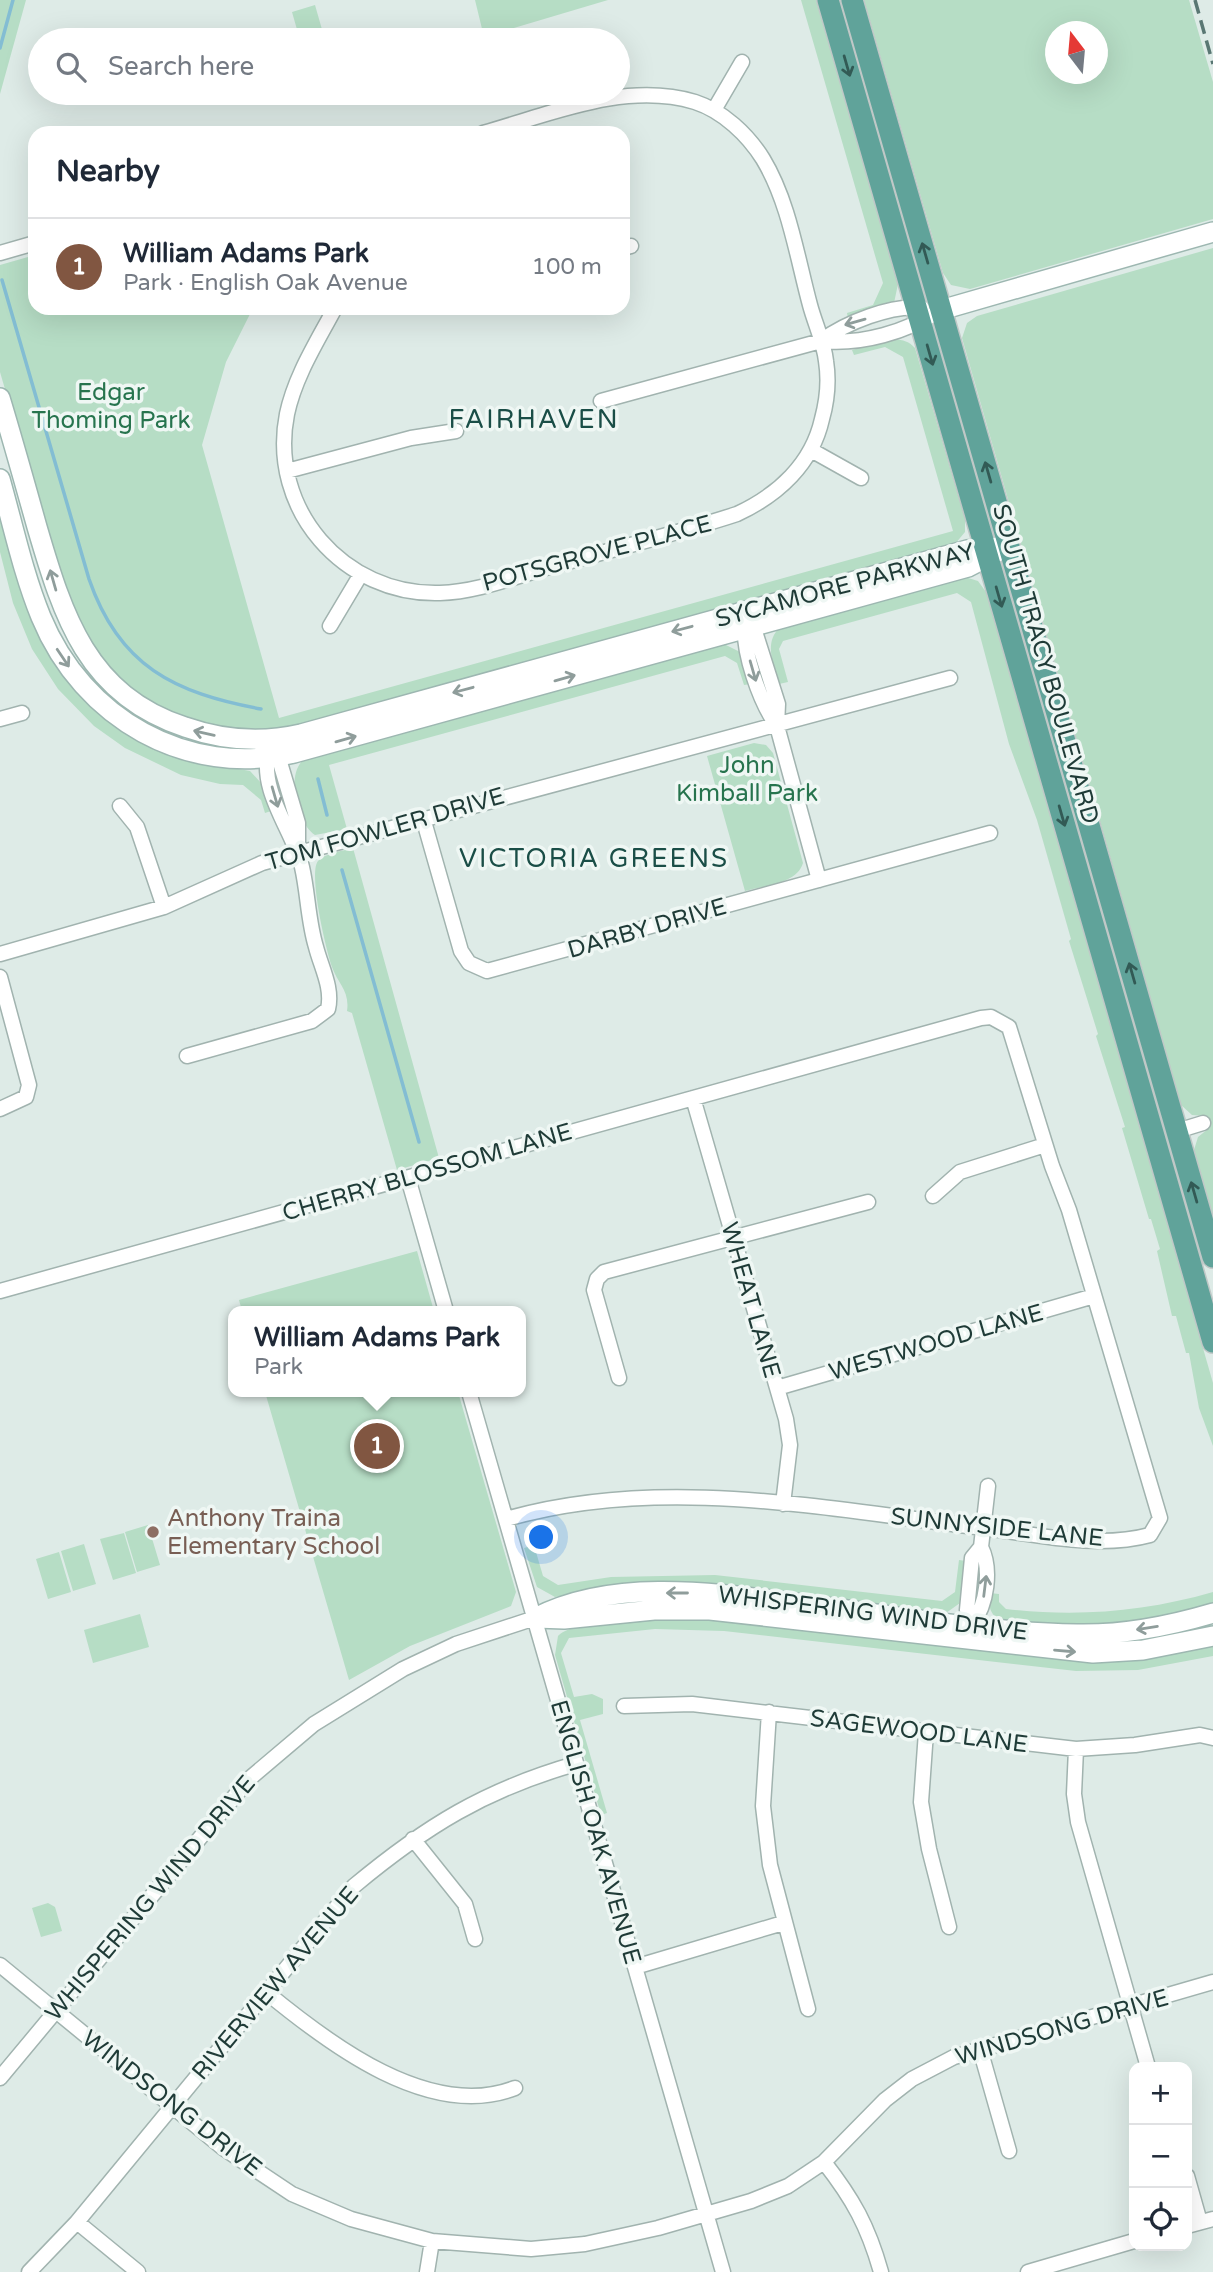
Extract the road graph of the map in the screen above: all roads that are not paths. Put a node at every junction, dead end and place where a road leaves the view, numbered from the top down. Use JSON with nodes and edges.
{"nodes":[{"id":1,"x":828,"y":0,"type":"edge"},
{"id":2,"x":852,"y":0,"type":"edge"},
{"id":3,"x":742,"y":62,"type":"dead end"},
{"id":4,"x":630,"y":96,"type":"edge"},
{"id":5,"x":584,"y":105,"type":"edge"},
{"id":6,"x":714,"y":110,"type":"junction"},
{"id":7,"x":508,"y":126,"type":"edge"},
{"id":8,"x":1213,"y":232,"type":"edge"},
{"id":9,"x":28,"y":245,"type":"edge"},
{"id":10,"x":0,"y":253,"type":"edge"},
{"id":11,"x":941,"y":310,"type":"junction"},
{"id":12,"x":332,"y":315,"type":"edge"},
{"id":13,"x":918,"y":315,"type":"junction"},
{"id":14,"x":821,"y":341,"type":"junction"},
{"id":15,"x":601,"y":401,"type":"dead end"},
{"id":16,"x":1,"y":408,"type":"edge"},
{"id":17,"x":456,"y":431,"type":"dead end"},
{"id":18,"x":811,"y":450,"type":"junction"},
{"id":19,"x":287,"y":471,"type":"junction"},
{"id":20,"x":861,"y":478,"type":"dead end"},
{"id":21,"x":0,"y":480,"type":"edge"},
{"id":22,"x":1009,"y":545,"type":"junction"},
{"id":23,"x":987,"y":553,"type":"junction"},
{"id":24,"x":360,"y":574,"type":"junction"},
{"id":25,"x":748,"y":622,"type":"junction"},
{"id":26,"x":330,"y":626,"type":"dead end"},
{"id":27,"x":950,"y":678,"type":"dead end"},
{"id":28,"x":22,"y":713,"type":"dead end"},
{"id":29,"x":0,"y":719,"type":"edge"},
{"id":30,"x":776,"y":726,"type":"junction"},
{"id":31,"x":273,"y":752,"type":"junction"},
{"id":32,"x":120,"y":806,"type":"dead end"},
{"id":33,"x":424,"y":818,"type":"junction"},
{"id":34,"x":990,"y":833,"type":"dead end"},
{"id":35,"x":298,"y":853,"type":"junction"},
{"id":36,"x":819,"y":880,"type":"junction"},
{"id":37,"x":164,"y":907,"type":"junction"},
{"id":38,"x":0,"y":954,"type":"edge"},
{"id":39,"x":0,"y":977,"type":"edge"},
{"id":40,"x":187,"y":1056,"type":"dead end"},
{"id":41,"x":693,"y":1098,"type":"junction"},
{"id":42,"x":0,"y":1109,"type":"edge"},
{"id":43,"x":1203,"y":1124,"type":"dead end"},
{"id":44,"x":1177,"y":1131,"type":"junction"},
{"id":45,"x":1045,"y":1145,"type":"junction"},
{"id":46,"x":408,"y":1178,"type":"junction"},
{"id":47,"x":933,"y":1196,"type":"dead end"},
{"id":48,"x":868,"y":1202,"type":"dead end"},
{"id":49,"x":734,"y":1239,"type":"junction"},
{"id":50,"x":1213,"y":1257,"type":"edge"},
{"id":51,"x":0,"y":1291,"type":"edge"},
{"id":52,"x":1094,"y":1296,"type":"junction"},
{"id":53,"x":445,"y":1306,"type":"edge"},
{"id":54,"x":1213,"y":1342,"type":"edge"},
{"id":55,"x":619,"y":1378,"type":"dead end"},
{"id":56,"x":777,"y":1388,"type":"junction"},
{"id":57,"x":470,"y":1397,"type":"edge"},
{"id":58,"x":988,"y":1486,"type":"dead end"},
{"id":59,"x":783,"y":1504,"type":"junction"},
{"id":60,"x":506,"y":1519,"type":"junction"},
{"id":61,"x":984,"y":1527,"type":"junction"},
{"id":62,"x":1213,"y":1613,"type":"edge"},
{"id":63,"x":535,"y":1618,"type":"junction"},
{"id":64,"x":971,"y":1632,"type":"junction"},
{"id":65,"x":1213,"y":1636,"type":"edge"},
{"id":66,"x":624,"y":1706,"type":"dead end"},
{"id":67,"x":769,"y":1713,"type":"junction"},
{"id":68,"x":926,"y":1732,"type":"junction"},
{"id":69,"x":1213,"y":1738,"type":"edge"},
{"id":70,"x":1076,"y":1749,"type":"junction"},
{"id":71,"x":575,"y":1764,"type":"junction"},
{"id":72,"x":413,"y":1839,"type":"junction"},
{"id":73,"x":783,"y":1923,"type":"junction"},
{"id":74,"x":949,"y":1927,"type":"dead end"},
{"id":75,"x":475,"y":1939,"type":"dead end"},
{"id":76,"x":0,"y":1965,"type":"edge"},
{"id":77,"x":635,"y":1967,"type":"junction"},
{"id":78,"x":1213,"y":1982,"type":"edge"},
{"id":79,"x":266,"y":1992,"type":"junction"},
{"id":80,"x":1131,"y":2006,"type":"junction"},
{"id":81,"x":808,"y":2009,"type":"dead end"},
{"id":82,"x":54,"y":2010,"type":"junction"},
{"id":83,"x":980,"y":2049,"type":"junction"},
{"id":84,"x":1147,"y":2062,"type":"edge"},
{"id":85,"x":0,"y":2078,"type":"edge"},
{"id":86,"x":515,"y":2088,"type":"dead end"},
{"id":87,"x":172,"y":2107,"type":"junction"},
{"id":88,"x":1009,"y":2151,"type":"dead end"},
{"id":89,"x":824,"y":2162,"type":"junction"},
{"id":90,"x":1190,"y":2188,"type":"edge"},
{"id":91,"x":707,"y":2215,"type":"junction"},
{"id":92,"x":77,"y":2222,"type":"junction"},
{"id":93,"x":1200,"y":2223,"type":"edge"},
{"id":94,"x":432,"y":2241,"type":"junction"},
{"id":95,"x":1129,"y":2242,"type":"edge"},
{"id":96,"x":29,"y":2272,"type":"edge"},
{"id":97,"x":138,"y":2272,"type":"edge"},
{"id":98,"x":427,"y":2272,"type":"edge"},
{"id":99,"x":723,"y":2272,"type":"edge"},
{"id":100,"x":881,"y":2272,"type":"edge"},
{"id":101,"x":1028,"y":2272,"type":"edge"}],
"edges":[{"from":1,"to":13,"type":"main road","name":"SOUTH TRACY BOULEVARD","one_way":true},
{"from":11,"to":2,"type":"main road","name":"SOUTH TRACY BOULEVARD","one_way":true},
{"from":3,"to":6,"type":"street"},
{"from":4,"to":6,"type":"street"},
{"from":5,"to":7,"type":"street"},
{"from":6,"to":14,"type":"street","name":"POTSGROVE PLACE"},
{"from":8,"to":11,"type":"main road"},
{"from":9,"to":10,"type":"street"},
{"from":11,"to":13,"type":"street"},
{"from":22,"to":11,"type":"main road","name":"SOUTH TRACY BOULEVARD","one_way":true},
{"from":12,"to":19,"type":"street","name":"POTSGROVE PLACE"},
{"from":13,"to":14,"type":"street"},
{"from":13,"to":23,"type":"main road","name":"SOUTH TRACY BOULEVARD","one_way":true},
{"from":14,"to":15,"type":"street"},
{"from":14,"to":18,"type":"street","name":"POTSGROVE PLACE"},
{"from":31,"to":16,"type":"main road","name":"SYCAMORE PARKWAY","one_way":true},
{"from":17,"to":19,"type":"street"},
{"from":18,"to":20,"type":"street"},
{"from":18,"to":24,"type":"street","name":"POTSGROVE PLACE"},
{"from":19,"to":24,"type":"street","name":"POTSGROVE PLACE"},
{"from":21,"to":31,"type":"main road","name":"SYCAMORE PARKWAY","one_way":true},
{"from":22,"to":23,"type":"main road","name":"SYCAMORE PARKWAY"},
{"from":44,"to":22,"type":"main road","name":"SOUTH TRACY BOULEVARD","one_way":true},
{"from":23,"to":25,"type":"main road","name":"SYCAMORE PARKWAY"},
{"from":23,"to":54,"type":"main road","name":"SOUTH TRACY BOULEVARD","one_way":true},
{"from":24,"to":26,"type":"street"},
{"from":25,"to":30,"type":"street"},
{"from":25,"to":31,"type":"main road","name":"SYCAMORE PARKWAY"},
{"from":27,"to":30,"type":"street","name":"TOM FOWLER DRIVE"},
{"from":28,"to":29,"type":"street"},
{"from":30,"to":33,"type":"street","name":"TOM FOWLER DRIVE"},
{"from":30,"to":36,"type":"street"},
{"from":31,"to":35,"type":"street"},
{"from":32,"to":37,"type":"street"},
{"from":33,"to":35,"type":"street","name":"TOM FOWLER DRIVE"},
{"from":33,"to":36,"type":"street","name":"DARBY DRIVE"},
{"from":34,"to":36,"type":"street","name":"DARBY DRIVE"},
{"from":35,"to":37,"type":"street","name":"TOM FOWLER DRIVE"},
{"from":35,"to":40,"type":"street"},
{"from":37,"to":38,"type":"street","name":"TOM FOWLER DRIVE"},
{"from":39,"to":42,"type":"street"},
{"from":41,"to":45,"type":"street","name":"CHERRY BLOSSOM LANE"},
{"from":41,"to":46,"type":"street","name":"CHERRY BLOSSOM LANE"},
{"from":41,"to":49,"type":"street","name":"WHEAT LANE"},
{"from":43,"to":44,"type":"street"},
{"from":50,"to":44,"type":"main road","name":"SOUTH TRACY BOULEVARD","one_way":true},
{"from":45,"to":47,"type":"street"},
{"from":45,"to":52,"type":"street","name":"SUNNYSIDE LANE"},
{"from":46,"to":51,"type":"street","name":"CHERRY BLOSSOM LANE"},
{"from":46,"to":53,"type":"street"},
{"from":48,"to":49,"type":"street"},
{"from":49,"to":55,"type":"street"},
{"from":49,"to":56,"type":"street","name":"WHEAT LANE"},
{"from":52,"to":56,"type":"street","name":"WESTWOOD LANE"},
{"from":52,"to":61,"type":"street","name":"SUNNYSIDE LANE"},
{"from":56,"to":59,"type":"street","name":"WHEAT LANE"},
{"from":57,"to":60,"type":"street","name":"ENGLISH OAK AVENUE"},
{"from":58,"to":61,"type":"street"},
{"from":59,"to":60,"type":"street","name":"SUNNYSIDE LANE"},
{"from":59,"to":61,"type":"street","name":"SUNNYSIDE LANE"},
{"from":60,"to":63,"type":"street","name":"ENGLISH OAK AVENUE"},
{"from":61,"to":64,"type":"street"},
{"from":62,"to":64,"type":"main road","name":"WHISPERING WIND DRIVE","one_way":true},
{"from":63,"to":64,"type":"main road","name":"WHISPERING WIND DRIVE"},
{"from":63,"to":71,"type":"street","name":"ENGLISH OAK AVENUE"},
{"from":63,"to":82,"type":"street","name":"WHISPERING WIND DRIVE"},
{"from":64,"to":65,"type":"main road","name":"WHISPERING WIND DRIVE","one_way":true},
{"from":66,"to":67,"type":"street","name":"SAGEWOOD LANE"},
{"from":67,"to":68,"type":"street","name":"SAGEWOOD LANE"},
{"from":67,"to":73,"type":"street"},
{"from":68,"to":70,"type":"street","name":"SAGEWOOD LANE"},
{"from":68,"to":74,"type":"street"},
{"from":69,"to":70,"type":"street","name":"SAGEWOOD LANE"},
{"from":70,"to":80,"type":"street"},
{"from":71,"to":72,"type":"street","name":"RIVERVIEW AVENUE"},
{"from":71,"to":77,"type":"street","name":"ENGLISH OAK AVENUE"},
{"from":72,"to":75,"type":"street"},
{"from":72,"to":79,"type":"street","name":"RIVERVIEW AVENUE"},
{"from":73,"to":77,"type":"street"},
{"from":73,"to":81,"type":"street"},
{"from":76,"to":82,"type":"street","name":"WINDSONG DRIVE"},
{"from":77,"to":91,"type":"street","name":"ENGLISH OAK AVENUE"},
{"from":78,"to":80,"type":"street","name":"WINDSONG DRIVE"},
{"from":79,"to":86,"type":"street"},
{"from":79,"to":87,"type":"street","name":"RIVERVIEW AVENUE"},
{"from":80,"to":83,"type":"street","name":"WINDSONG DRIVE"},
{"from":80,"to":84,"type":"street"},
{"from":82,"to":85,"type":"street","name":"WHISPERING WIND DRIVE"},
{"from":82,"to":87,"type":"street","name":"WINDSONG DRIVE"},
{"from":83,"to":88,"type":"street"},
{"from":83,"to":89,"type":"street","name":"WINDSONG DRIVE"},
{"from":87,"to":92,"type":"street","name":"RIVERVIEW AVENUE"},
{"from":87,"to":94,"type":"street","name":"WINDSONG DRIVE"},
{"from":89,"to":91,"type":"street","name":"WINDSONG DRIVE"},
{"from":89,"to":100,"type":"street"},
{"from":90,"to":93,"type":"street"},
{"from":91,"to":94,"type":"street","name":"WINDSONG DRIVE"},
{"from":91,"to":99,"type":"street","name":"ENGLISH OAK AVENUE"},
{"from":92,"to":96,"type":"street","name":"RIVERVIEW AVENUE"},
{"from":92,"to":97,"type":"street"},
{"from":94,"to":98,"type":"street"},
{"from":95,"to":101,"type":"street"}]}
